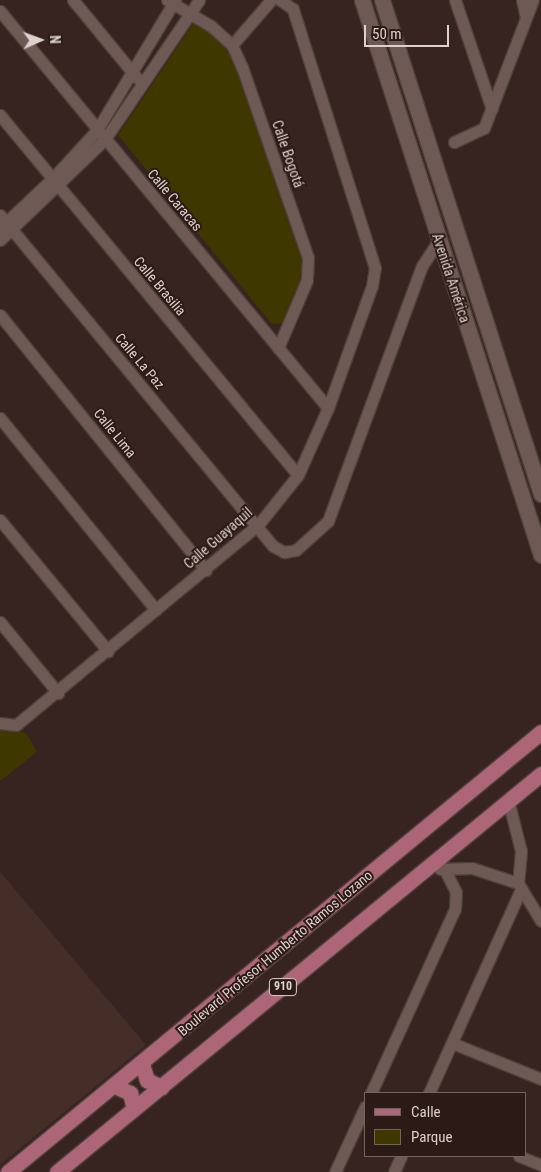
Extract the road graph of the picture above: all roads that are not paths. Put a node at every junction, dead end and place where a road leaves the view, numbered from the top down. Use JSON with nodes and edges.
{"nodes":[{"id":1,"x":73,"y":0,"type":"edge"},
{"id":2,"x":199,"y":0,"type":"edge"},
{"id":3,"x":271,"y":0,"type":"edge"},
{"id":4,"x":280,"y":0,"type":"edge"},
{"id":5,"x":362,"y":0,"type":"edge"},
{"id":6,"x":382,"y":0,"type":"edge"},
{"id":7,"x":455,"y":0,"type":"edge"},
{"id":8,"x":522,"y":0,"type":"edge"},
{"id":9,"x":533,"y":0,"type":"edge"},
{"id":10,"x":171,"y":2,"type":"edge"},
{"id":11,"x":0,"y":11,"type":"edge"},
{"id":12,"x":190,"y":12,"type":"junction"},
{"id":13,"x":526,"y":17,"type":"junction"},
{"id":14,"x":232,"y":44,"type":"junction"},
{"id":15,"x":133,"y":73,"type":"junction"},
{"id":16,"x":142,"y":82,"type":"junction"},
{"id":17,"x":492,"y":109,"type":"junction"},
{"id":18,"x":0,"y":115,"type":"edge"},
{"id":19,"x":97,"y":130,"type":"junction"},
{"id":20,"x":105,"y":140,"type":"junction"},
{"id":21,"x":454,"y":142,"type":"dead end"},
{"id":22,"x":55,"y":183,"type":"junction"},
{"id":23,"x":451,"y":213,"type":"junction"},
{"id":24,"x":432,"y":220,"type":"junction"},
{"id":25,"x":5,"y":224,"type":"edge"},
{"id":26,"x":0,"y":240,"type":"edge"},
{"id":27,"x":438,"y":240,"type":"junction"},
{"id":28,"x":0,"y":315,"type":"edge"},
{"id":29,"x":278,"y":348,"type":"junction"},
{"id":30,"x":328,"y":408,"type":"junction"},
{"id":31,"x":0,"y":418,"type":"edge"},
{"id":32,"x":298,"y":475,"type":"junction"},
{"id":33,"x":541,"y":494,"type":"edge"},
{"id":34,"x":0,"y":520,"type":"edge"},
{"id":35,"x":258,"y":525,"type":"junction"},
{"id":36,"x":541,"y":555,"type":"edge"},
{"id":37,"x":206,"y":570,"type":"junction"},
{"id":38,"x":156,"y":610,"type":"junction"},
{"id":39,"x":0,"y":622,"type":"edge"},
{"id":40,"x":108,"y":651,"type":"junction"},
{"id":41,"x":58,"y":693,"type":"junction"},
{"id":42,"x":0,"y":723,"type":"edge"},
{"id":43,"x":541,"y":732,"type":"edge"},
{"id":44,"x":541,"y":774,"type":"edge"},
{"id":45,"x":508,"y":800,"type":"junction"},
{"id":46,"x":444,"y":868,"type":"junction"},
{"id":47,"x":425,"y":870,"type":"junction"},
{"id":48,"x":519,"y":886,"type":"junction"},
{"id":49,"x":541,"y":921,"type":"edge"},
{"id":50,"x":452,"y":1043,"type":"junction"},
{"id":51,"x":142,"y":1064,"type":"junction"},
{"id":52,"x":541,"y":1079,"type":"edge"},
{"id":53,"x":114,"y":1086,"type":"junction"},
{"id":54,"x":161,"y":1087,"type":"junction"},
{"id":55,"x":371,"y":1092,"type":"edge"},
{"id":56,"x":429,"y":1092,"type":"edge"},
{"id":57,"x":134,"y":1109,"type":"junction"},
{"id":58,"x":364,"y":1109,"type":"edge"},
{"id":59,"x":401,"y":1157,"type":"edge"},
{"id":60,"x":521,"y":1157,"type":"edge"},
{"id":61,"x":541,"y":1165,"type":"edge"},
{"id":62,"x":8,"y":1172,"type":"edge"},
{"id":63,"x":57,"y":1172,"type":"edge"},
{"id":64,"x":335,"y":1172,"type":"edge"},
{"id":65,"x":394,"y":1172,"type":"edge"}],
"edges":[{"from":1,"to":15,"type":"street"},
{"from":2,"to":12,"type":"street"},
{"from":3,"to":14,"type":"street"},
{"from":4,"to":30,"type":"street","name":"Calle Guayaquil"},
{"from":5,"to":24,"type":"main road","name":"Avenida América"},
{"from":6,"to":23,"type":"main road","name":"Avenida América"},
{"from":7,"to":17,"type":"street"},
{"from":8,"to":13,"type":"street"},
{"from":9,"to":13,"type":"street"},
{"from":10,"to":12,"type":"street","name":"Calle Bogotá"},
{"from":10,"to":15,"type":"street"},
{"from":11,"to":19,"type":"street","name":"Calle Caracas"},
{"from":12,"to":14,"type":"street","name":"Calle Bogotá"},
{"from":12,"to":16,"type":"street"},
{"from":13,"to":17,"type":"street"},
{"from":14,"to":29,"type":"street","name":"Calle Bogotá"},
{"from":15,"to":16,"type":"street"},
{"from":15,"to":19,"type":"street"},
{"from":16,"to":20,"type":"street"},
{"from":17,"to":21,"type":"street"},
{"from":18,"to":22,"type":"street","name":"Calle Brasilia"},
{"from":19,"to":20,"type":"street","name":"Calle Caracas"},
{"from":19,"to":22,"type":"street"},
{"from":20,"to":22,"type":"street"},
{"from":20,"to":29,"type":"street","name":"Calle Caracas"},
{"from":22,"to":25,"type":"street"},
{"from":22,"to":32,"type":"street","name":"Calle Brasilia"},
{"from":23,"to":24,"type":"main road"},
{"from":23,"to":33,"type":"main road","name":"Avenida América"},
{"from":24,"to":27,"type":"main road","name":"Avenida América"},
{"from":25,"to":26,"type":"street"},
{"from":25,"to":35,"type":"street","name":"Calle La Paz"},
{"from":27,"to":35,"type":"street","name":"Calle La Paz"},
{"from":27,"to":36,"type":"main road","name":"Avenida América"},
{"from":28,"to":37,"type":"street","name":"Calle Lima"},
{"from":29,"to":30,"type":"street","name":"Calle Caracas"},
{"from":30,"to":32,"type":"street","name":"Calle Guayaquil"},
{"from":31,"to":38,"type":"street"},
{"from":32,"to":35,"type":"street","name":"Calle Guayaquil"},
{"from":34,"to":40,"type":"street"},
{"from":35,"to":37,"type":"street","name":"Calle Guayaquil"},
{"from":37,"to":38,"type":"street","name":"Calle Guayaquil"},
{"from":38,"to":40,"type":"street","name":"Calle Guayaquil"},
{"from":39,"to":41,"type":"street"},
{"from":40,"to":41,"type":"street","name":"Calle Guayaquil"},
{"from":41,"to":42,"type":"street","name":"Calle Guayaquil"},
{"from":43,"to":51,"type":"main road","name":"Boulevard Profesor Humberto Ramos Lozano"},
{"from":44,"to":45,"type":"main road","number":"910"},
{"from":45,"to":47,"type":"main road","number":"910"},
{"from":45,"to":48,"type":"street"},
{"from":46,"to":47,"type":"street"},
{"from":46,"to":48,"type":"street"},
{"from":46,"to":55,"type":"street"},
{"from":47,"to":54,"type":"main road","number":"910"},
{"from":48,"to":49,"type":"street"},
{"from":48,"to":50,"type":"street"},
{"from":50,"to":52,"type":"street"},
{"from":50,"to":56,"type":"street"},
{"from":51,"to":53,"type":"main road","name":"Boulevard Profesor Humberto Ramos Lozano"},
{"from":51,"to":54,"type":"main road"},
{"from":53,"to":57,"type":"main road"},
{"from":53,"to":62,"type":"main road","name":"Boulevard Profesor Humberto Ramos Lozano"},
{"from":54,"to":57,"type":"main road","number":"910"},
{"from":57,"to":63,"type":"main road","number":"910"},
{"from":58,"to":64,"type":"street"},
{"from":59,"to":65,"type":"street"},
{"from":60,"to":61,"type":"street"}]}
